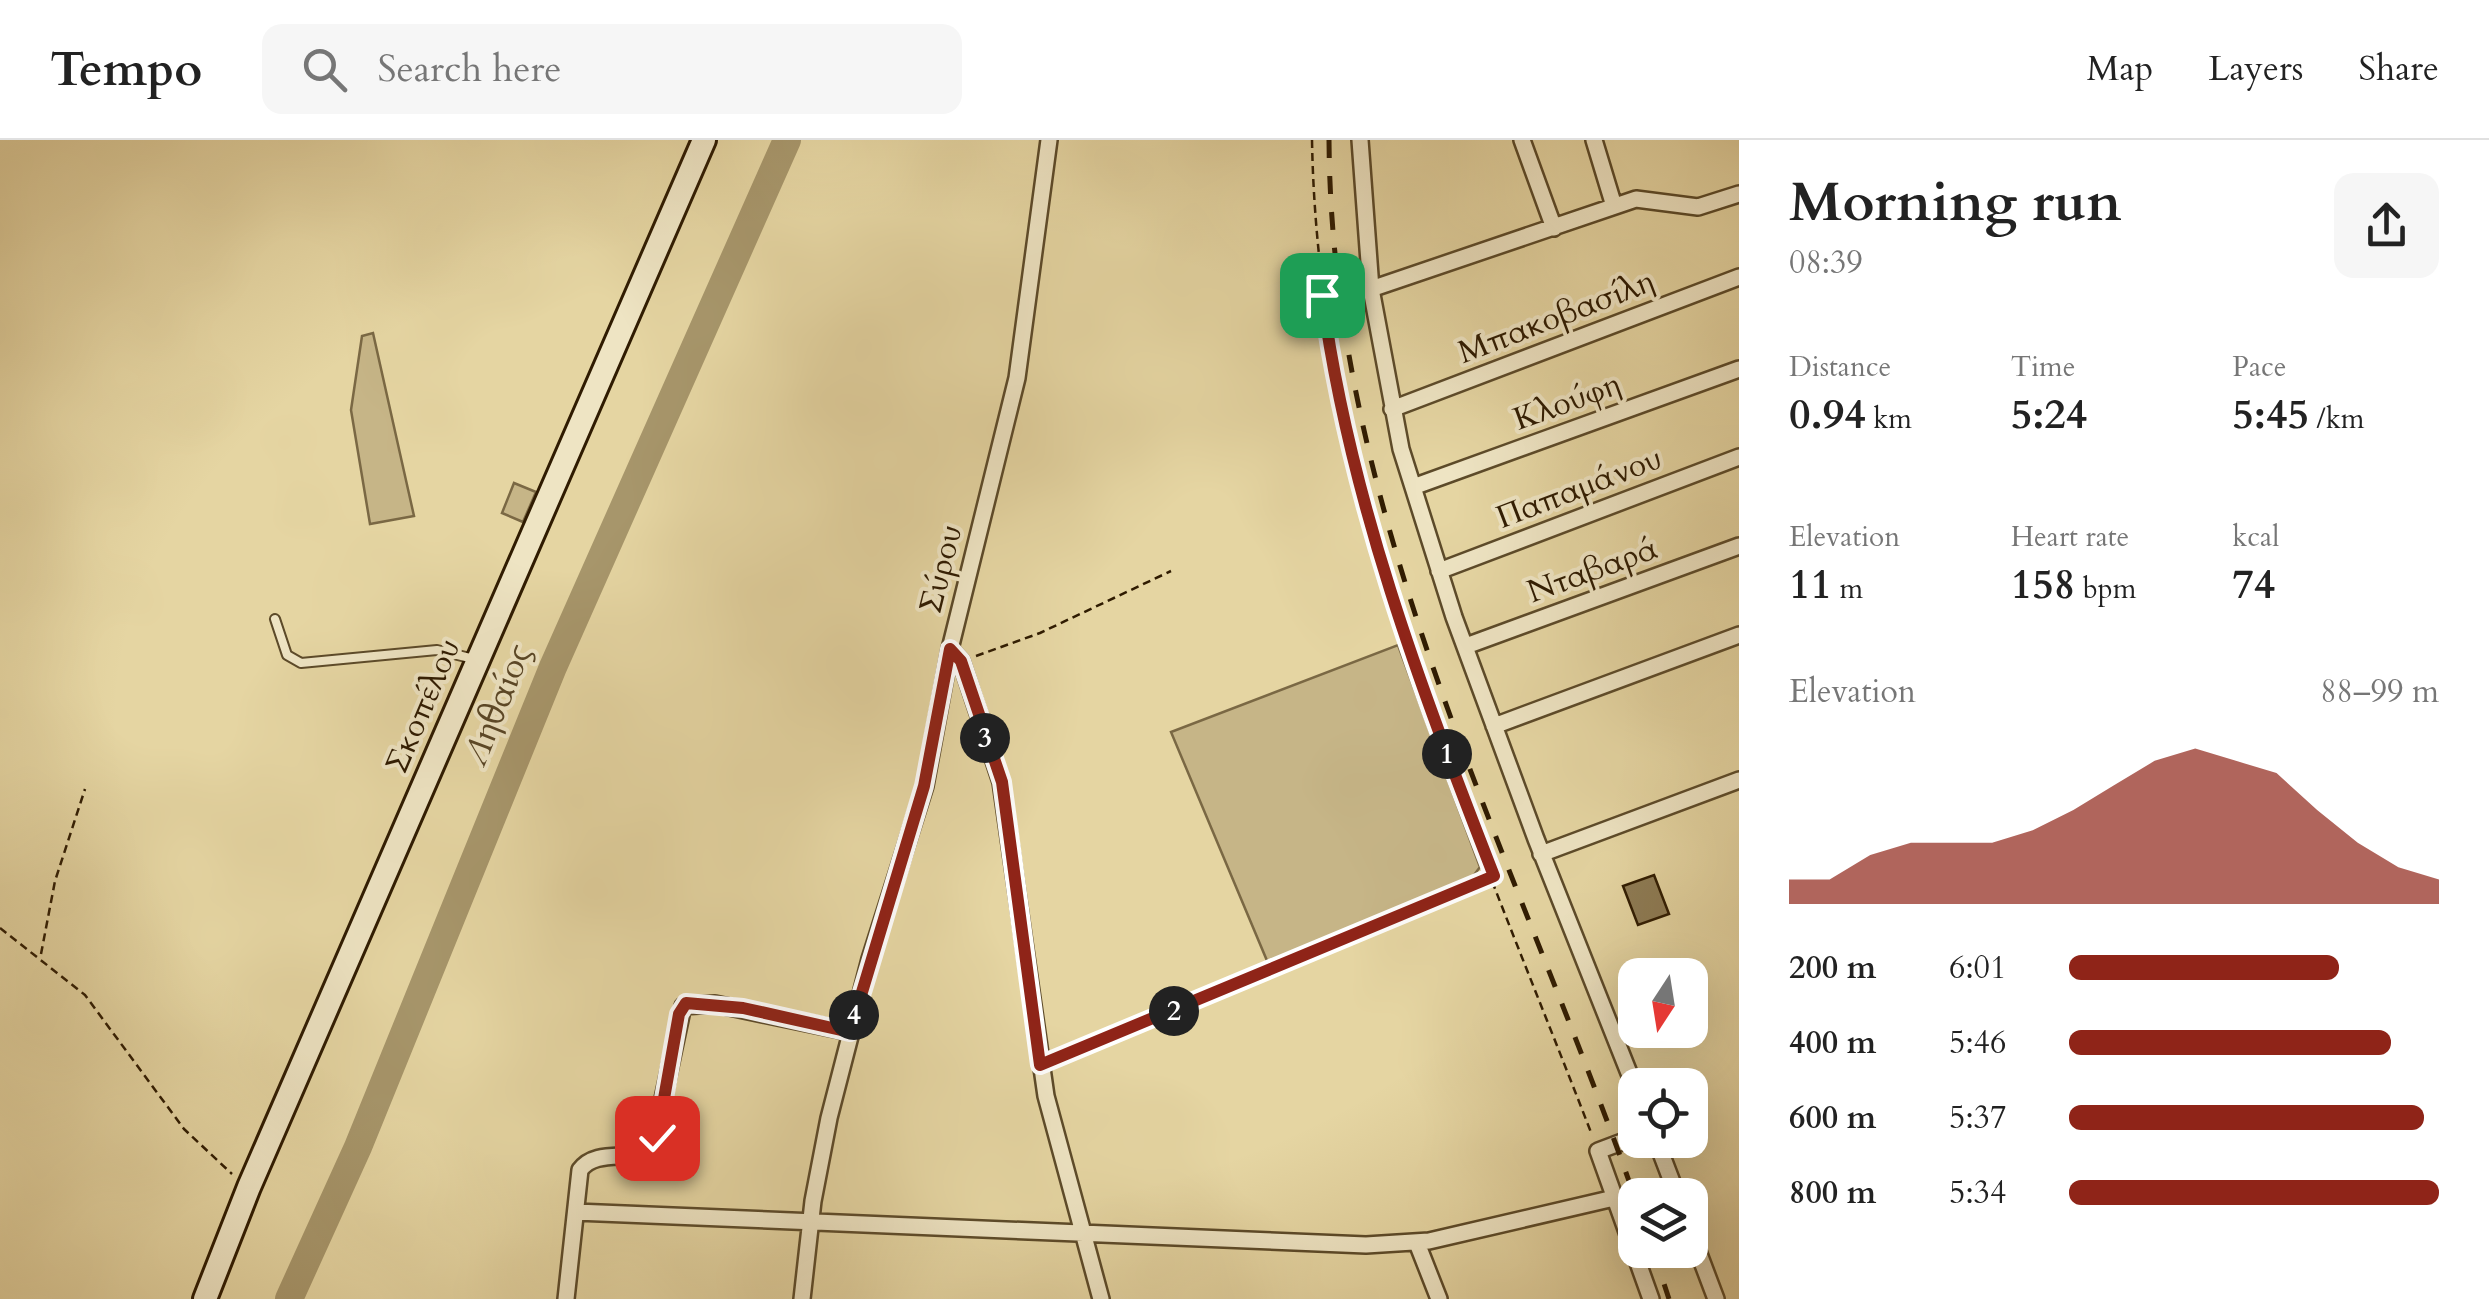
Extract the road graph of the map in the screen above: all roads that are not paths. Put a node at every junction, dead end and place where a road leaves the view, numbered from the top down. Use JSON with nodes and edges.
{"nodes":[{"id":1,"x":704,"y":140,"type":"edge"},
{"id":2,"x":1050,"y":140,"type":"edge"},
{"id":3,"x":1360,"y":140,"type":"edge"},
{"id":4,"x":1522,"y":140,"type":"edge"},
{"id":5,"x":1594,"y":140,"type":"edge"},
{"id":6,"x":1739,"y":194,"type":"edge"},
{"id":7,"x":1614,"y":206,"type":"junction"},
{"id":8,"x":1554,"y":228,"type":"junction"},
{"id":9,"x":1739,"y":277,"type":"edge"},
{"id":10,"x":1371,"y":289,"type":"junction"},
{"id":11,"x":1739,"y":369,"type":"edge"},
{"id":12,"x":1392,"y":409,"type":"junction"},
{"id":13,"x":1739,"y":456,"type":"edge"},
{"id":14,"x":1413,"y":488,"type":"junction"},
{"id":15,"x":1739,"y":546,"type":"edge"},
{"id":16,"x":1440,"y":571,"type":"junction"},
{"id":17,"x":275,"y":619,"type":"dead end"},
{"id":18,"x":1739,"y":636,"type":"edge"},
{"id":19,"x":1466,"y":646,"type":"junction"},
{"id":20,"x":955,"y":655,"type":"junction"},
{"id":21,"x":478,"y":661,"type":"junction"},
{"id":22,"x":1494,"y":726,"type":"junction"},
{"id":23,"x":1739,"y":780,"type":"edge"},
{"id":24,"x":1541,"y":854,"type":"junction"},
{"id":25,"x":850,"y":1032,"type":"junction"},
{"id":26,"x":1627,"y":1068,"type":"edge"},
{"id":27,"x":1618,"y":1143,"type":"edge"},
{"id":28,"x":1614,"y":1198,"type":"junction"},
{"id":29,"x":576,"y":1212,"type":"junction"},
{"id":30,"x":810,"y":1221,"type":"junction"},
{"id":31,"x":1084,"y":1234,"type":"junction"},
{"id":32,"x":1417,"y":1243,"type":"junction"},
{"id":33,"x":1704,"y":1268,"type":"edge"},
{"id":34,"x":204,"y":1299,"type":"edge"},
{"id":35,"x":566,"y":1299,"type":"edge"},
{"id":36,"x":802,"y":1299,"type":"edge"},
{"id":37,"x":1101,"y":1299,"type":"edge"},
{"id":38,"x":1440,"y":1299,"type":"edge"},
{"id":39,"x":1651,"y":1299,"type":"edge"},
{"id":40,"x":1716,"y":1299,"type":"edge"}],
"edges":[{"from":1,"to":21,"type":"main road","name":"Σκοπέλου"},
{"from":2,"to":20,"type":"street","name":"Σύρου"},
{"from":3,"to":10,"type":"street"},
{"from":4,"to":8,"type":"street"},
{"from":5,"to":7,"type":"street"},
{"from":6,"to":7,"type":"street"},
{"from":7,"to":8,"type":"street"},
{"from":8,"to":10,"type":"street"},
{"from":9,"to":12,"type":"street","name":"Μπακοβασίλη"},
{"from":10,"to":12,"type":"street"},
{"from":11,"to":14,"type":"street","name":"Κλούφη"},
{"from":12,"to":14,"type":"street"},
{"from":13,"to":16,"type":"street","name":"Παπαμάνου"},
{"from":14,"to":16,"type":"street"},
{"from":15,"to":19,"type":"street","name":"Νταβαρά"},
{"from":16,"to":19,"type":"street"},
{"from":17,"to":21,"type":"lane"},
{"from":18,"to":22,"type":"street"},
{"from":19,"to":22,"type":"street"},
{"from":20,"to":25,"type":"street","name":"Σύρου"},
{"from":20,"to":31,"type":"street"},
{"from":21,"to":34,"type":"main road","name":"Σκοπέλου"},
{"from":22,"to":24,"type":"street"},
{"from":23,"to":24,"type":"street"},
{"from":24,"to":26,"type":"street"},
{"from":25,"to":29,"type":"street"},
{"from":25,"to":30,"type":"street","name":"Σύρου"},
{"from":27,"to":28,"type":"street"},
{"from":28,"to":32,"type":"street"},
{"from":28,"to":39,"type":"street"},
{"from":29,"to":30,"type":"street"},
{"from":29,"to":35,"type":"street"},
{"from":30,"to":31,"type":"street"},
{"from":30,"to":36,"type":"street","name":"Σύρου"},
{"from":31,"to":32,"type":"street"},
{"from":31,"to":37,"type":"street"},
{"from":32,"to":38,"type":"street"},
{"from":33,"to":40,"type":"street"}]}
